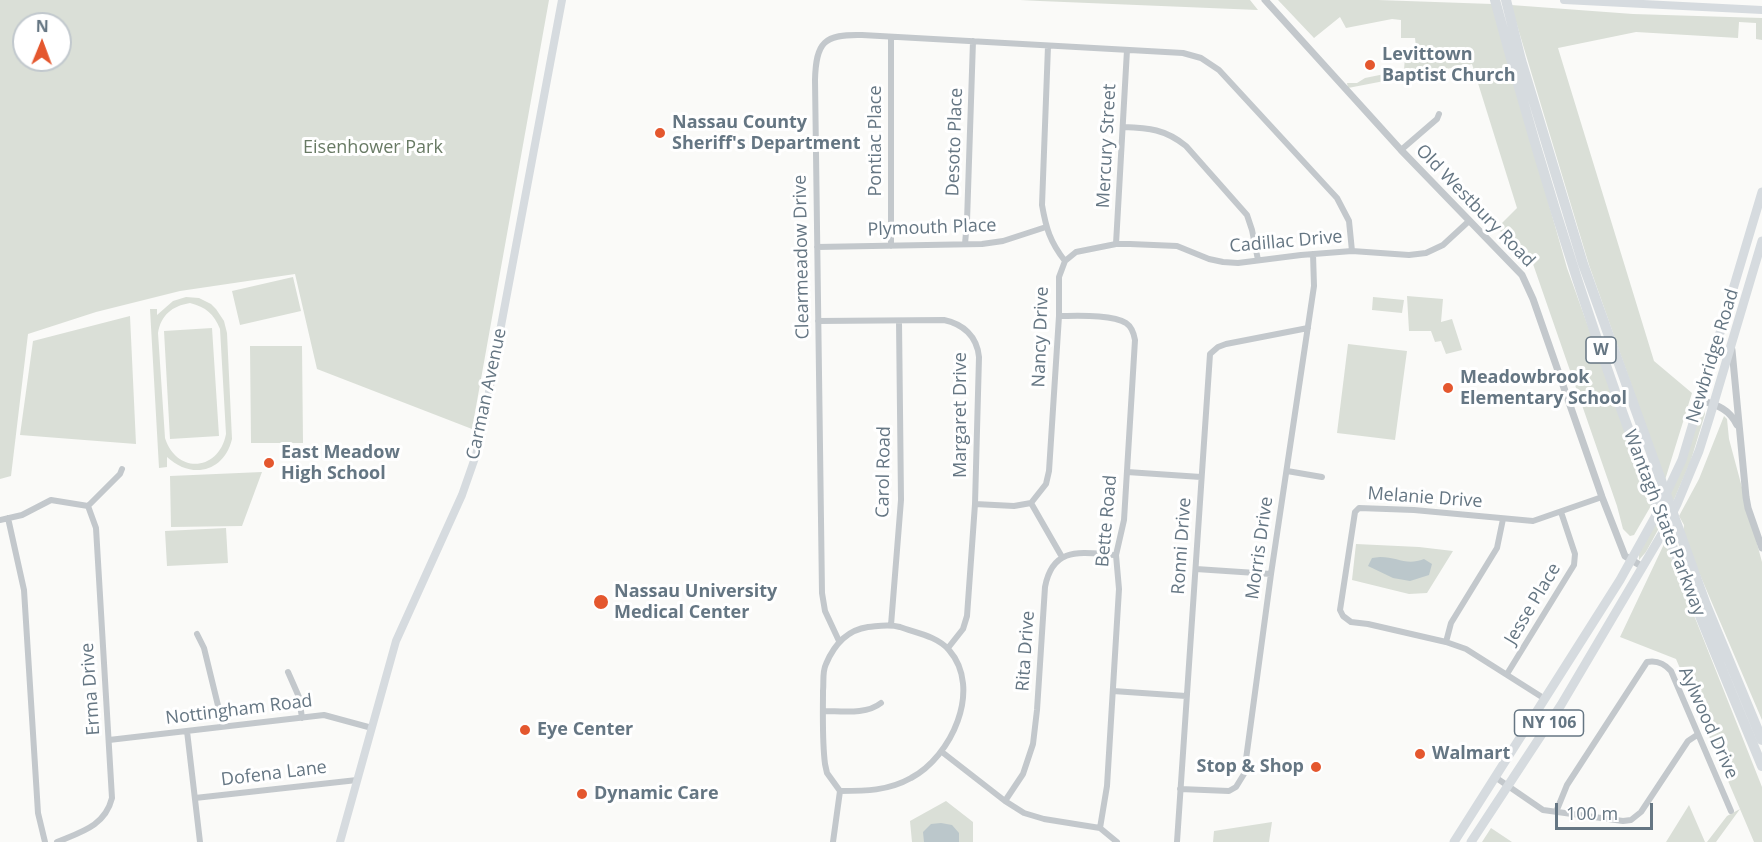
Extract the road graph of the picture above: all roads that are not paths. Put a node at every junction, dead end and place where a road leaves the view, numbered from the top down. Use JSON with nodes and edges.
{"nodes":[{"id":1,"x":562,"y":0,"type":"edge"},
{"id":2,"x":1265,"y":0,"type":"edge"},
{"id":3,"x":1496,"y":0,"type":"edge"},
{"id":4,"x":1506,"y":0,"type":"edge"},
{"id":5,"x":1564,"y":0,"type":"edge"},
{"id":6,"x":1732,"y":4,"type":"edge"},
{"id":7,"x":1762,"y":10,"type":"edge"},
{"id":8,"x":891,"y":37,"type":"junction"},
{"id":9,"x":973,"y":41,"type":"junction"},
{"id":10,"x":1048,"y":46,"type":"junction"},
{"id":11,"x":1127,"y":50,"type":"junction"},
{"id":12,"x":1439,"y":114,"type":"dead end"},
{"id":13,"x":1123,"y":128,"type":"junction"},
{"id":14,"x":1401,"y":150,"type":"junction"},
{"id":15,"x":1762,"y":192,"type":"edge"},
{"id":16,"x":1469,"y":221,"type":"junction"},
{"id":17,"x":1046,"y":227,"type":"junction"},
{"id":18,"x":1762,"y":241,"type":"edge"},
{"id":19,"x":965,"y":244,"type":"junction"},
{"id":20,"x":1116,"y":244,"type":"junction"},
{"id":21,"x":891,"y":246,"type":"junction"},
{"id":22,"x":817,"y":248,"type":"junction"},
{"id":23,"x":1352,"y":251,"type":"junction"},
{"id":24,"x":1313,"y":254,"type":"junction"},
{"id":25,"x":1258,"y":260,"type":"junction"},
{"id":26,"x":1065,"y":261,"type":"junction"},
{"id":27,"x":1059,"y":316,"type":"junction"},
{"id":28,"x":818,"y":321,"type":"junction"},
{"id":29,"x":898,"y":321,"type":"junction"},
{"id":30,"x":1308,"y":328,"type":"junction"},
{"id":31,"x":1731,"y":345,"type":"junction"},
{"id":32,"x":1700,"y":400,"type":"junction"},
{"id":33,"x":1714,"y":404,"type":"junction"},
{"id":34,"x":1739,"y":436,"type":"junction"},
{"id":35,"x":122,"y":469,"type":"dead end"},
{"id":36,"x":1287,"y":471,"type":"junction"},
{"id":37,"x":1127,"y":472,"type":"junction"},
{"id":38,"x":1201,"y":477,"type":"junction"},
{"id":39,"x":1322,"y":477,"type":"dead end"},
{"id":40,"x":1602,"y":497,"type":"junction"},
{"id":41,"x":1031,"y":503,"type":"junction"},
{"id":42,"x":975,"y":504,"type":"junction"},
{"id":43,"x":88,"y":506,"type":"junction"},
{"id":44,"x":1561,"y":512,"type":"junction"},
{"id":45,"x":8,"y":518,"type":"junction"},
{"id":46,"x":1503,"y":519,"type":"junction"},
{"id":47,"x":0,"y":520,"type":"edge"},
{"id":48,"x":1762,"y":548,"type":"edge"},
{"id":49,"x":1116,"y":555,"type":"junction"},
{"id":50,"x":1062,"y":556,"type":"junction"},
{"id":51,"x":1632,"y":561,"type":"junction"},
{"id":52,"x":1643,"y":567,"type":"junction"},
{"id":53,"x":1196,"y":569,"type":"junction"},
{"id":54,"x":1271,"y":574,"type":"junction"},
{"id":55,"x":891,"y":624,"type":"junction"},
{"id":56,"x":197,"y":634,"type":"dead end"},
{"id":57,"x":839,"y":641,"type":"junction"},
{"id":58,"x":1446,"y":642,"type":"junction"},
{"id":59,"x":948,"y":648,"type":"junction"},
{"id":60,"x":288,"y":672,"type":"dead end"},
{"id":61,"x":1507,"y":674,"type":"junction"},
{"id":62,"x":1113,"y":691,"type":"junction"},
{"id":63,"x":1186,"y":696,"type":"junction"},
{"id":64,"x":1545,"y":699,"type":"junction"},
{"id":65,"x":881,"y":703,"type":"dead end"},
{"id":66,"x":823,"y":711,"type":"junction"},
{"id":67,"x":302,"y":718,"type":"junction"},
{"id":68,"x":224,"y":726,"type":"junction"},
{"id":69,"x":372,"y":728,"type":"junction"},
{"id":70,"x":187,"y":731,"type":"junction"},
{"id":71,"x":1697,"y":735,"type":"junction"},
{"id":72,"x":109,"y":740,"type":"junction"},
{"id":73,"x":1762,"y":741,"type":"edge"},
{"id":74,"x":942,"y":752,"type":"junction"},
{"id":75,"x":1762,"y":766,"type":"edge"},
{"id":76,"x":1495,"y":777,"type":"junction"},
{"id":77,"x":357,"y":780,"type":"junction"},
{"id":78,"x":1507,"y":785,"type":"junction"},
{"id":79,"x":1180,"y":789,"type":"junction"},
{"id":80,"x":840,"y":791,"type":"junction"},
{"id":81,"x":195,"y":798,"type":"junction"},
{"id":82,"x":1005,"y":801,"type":"junction"},
{"id":83,"x":1731,"y":811,"type":"dead end"},
{"id":84,"x":1556,"y":812,"type":"junction"},
{"id":85,"x":1100,"y":828,"type":"junction"},
{"id":86,"x":45,"y":842,"type":"edge"},
{"id":87,"x":57,"y":842,"type":"edge"},
{"id":88,"x":200,"y":842,"type":"edge"},
{"id":89,"x":340,"y":842,"type":"edge"},
{"id":90,"x":833,"y":842,"type":"edge"},
{"id":91,"x":1117,"y":842,"type":"edge"},
{"id":92,"x":1177,"y":842,"type":"edge"},
{"id":93,"x":1454,"y":842,"type":"edge"},
{"id":94,"x":1471,"y":842,"type":"edge"}],
"edges":[{"from":1,"to":69,"type":"main road","name":"Carman Avenue"},
{"from":2,"to":14,"type":"street","name":"Old Westbury Road"},
{"from":3,"to":75,"type":"highway","name":"Wantagh State Parkway","number":"W"},
{"from":4,"to":73,"type":"highway","name":"Wantagh State Parkway","number":"W"},
{"from":5,"to":6,"type":"main road"},
{"from":6,"to":7,"type":"main road"},
{"from":8,"to":9,"type":"street","name":"Clearmeadow Drive"},
{"from":8,"to":21,"type":"street","name":"Pontiac Place"},
{"from":8,"to":22,"type":"street","name":"Clearmeadow Drive"},
{"from":9,"to":10,"type":"street","name":"Clearmeadow Drive"},
{"from":9,"to":19,"type":"street","name":"Desoto Place"},
{"from":10,"to":11,"type":"street","name":"Clearmeadow Drive"},
{"from":10,"to":17,"type":"street"},
{"from":11,"to":13,"type":"street","name":"Mercury Street"},
{"from":11,"to":23,"type":"street","name":"Clearmeadow Drive"},
{"from":12,"to":14,"type":"street"},
{"from":13,"to":20,"type":"street","name":"Mercury Street"},
{"from":13,"to":25,"type":"street"},
{"from":14,"to":16,"type":"street","name":"Old Westbury Road"},
{"from":15,"to":32,"type":"main road","name":"Newbridge Road","number":"NY 106"},
{"from":16,"to":23,"type":"street","name":"Cadillac Drive"},
{"from":16,"to":40,"type":"street","name":"Old Westbury Road"},
{"from":17,"to":19,"type":"street","name":"Plymouth Place"},
{"from":17,"to":26,"type":"street"},
{"from":18,"to":31,"type":"main road","name":"Newbridge Road","number":"NY 106"},
{"from":19,"to":21,"type":"street","name":"Plymouth Place"},
{"from":20,"to":25,"type":"street","name":"Cadillac Drive"},
{"from":20,"to":26,"type":"street","name":"Cadillac Drive"},
{"from":21,"to":22,"type":"street","name":"Plymouth Place"},
{"from":22,"to":28,"type":"street","name":"Clearmeadow Drive"},
{"from":23,"to":24,"type":"street","name":"Cadillac Drive"},
{"from":24,"to":25,"type":"street","name":"Cadillac Drive"},
{"from":24,"to":30,"type":"street","name":"Morris Drive"},
{"from":26,"to":27,"type":"street","name":"Nancy Drive"},
{"from":27,"to":37,"type":"street","name":"Bette Road"},
{"from":27,"to":41,"type":"street","name":"Nancy Drive"},
{"from":28,"to":29,"type":"street","name":"Margaret Drive"},
{"from":28,"to":57,"type":"street","name":"Clearmeadow Drive"},
{"from":29,"to":42,"type":"street","name":"Margaret Drive"},
{"from":29,"to":55,"type":"street","name":"Carol Road"},
{"from":30,"to":36,"type":"street","name":"Morris Drive"},
{"from":30,"to":38,"type":"street","name":"Ronni Drive"},
{"from":31,"to":33,"type":"main road","name":"Newbridge Road","number":"NY 106"},
{"from":31,"to":34,"type":"street"},
{"from":32,"to":33,"type":"street"},
{"from":32,"to":51,"type":"main road","name":"Newbridge Road","number":"NY 106"},
{"from":33,"to":34,"type":"street"},
{"from":33,"to":52,"type":"main road","name":"Newbridge Road","number":"NY 106"},
{"from":34,"to":48,"type":"street"},
{"from":35,"to":43,"type":"street"},
{"from":36,"to":39,"type":"street"},
{"from":36,"to":54,"type":"street","name":"Morris Drive"},
{"from":37,"to":38,"type":"street"},
{"from":37,"to":49,"type":"street","name":"Bette Road"},
{"from":38,"to":53,"type":"street","name":"Ronni Drive"},
{"from":40,"to":44,"type":"street","name":"Melanie Drive"},
{"from":40,"to":51,"type":"street","name":"Old Westbury Road"},
{"from":41,"to":42,"type":"street"},
{"from":41,"to":50,"type":"street"},
{"from":42,"to":59,"type":"street","name":"Margaret Drive"},
{"from":43,"to":45,"type":"street"},
{"from":43,"to":72,"type":"street","name":"Erma Drive"},
{"from":44,"to":46,"type":"street","name":"Melanie Drive"},
{"from":44,"to":61,"type":"street","name":"Jesse Place"},
{"from":45,"to":47,"type":"street"},
{"from":45,"to":86,"type":"street"},
{"from":46,"to":58,"type":"street"},
{"from":46,"to":58,"type":"street","name":"Melanie Drive"},
{"from":49,"to":50,"type":"street"},
{"from":49,"to":62,"type":"street","name":"Bette Road"},
{"from":50,"to":82,"type":"street","name":"Rita Drive"},
{"from":51,"to":52,"type":"street"},
{"from":51,"to":64,"type":"main road","number":"NY 106"},
{"from":52,"to":78,"type":"main road","number":"NY 106"},
{"from":53,"to":54,"type":"street"},
{"from":53,"to":63,"type":"street","name":"Ronni Drive"},
{"from":54,"to":79,"type":"street","name":"Morris Drive"},
{"from":55,"to":57,"type":"street"},
{"from":55,"to":59,"type":"street"},
{"from":56,"to":68,"type":"street"},
{"from":57,"to":66,"type":"street"},
{"from":58,"to":61,"type":"street","name":"Melanie Drive"},
{"from":59,"to":74,"type":"street"},
{"from":60,"to":67,"type":"street"},
{"from":61,"to":64,"type":"street","name":"Melanie Drive"},
{"from":62,"to":63,"type":"street"},
{"from":62,"to":85,"type":"street","name":"Bette Road"},
{"from":63,"to":79,"type":"street","name":"Ronni Drive"},
{"from":64,"to":76,"type":"main road","number":"NY 106"},
{"from":65,"to":66,"type":"street"},
{"from":66,"to":80,"type":"street"},
{"from":67,"to":68,"type":"street","name":"Nottingham Road"},
{"from":67,"to":69,"type":"street","name":"Nottingham Road"},
{"from":68,"to":70,"type":"street","name":"Nottingham Road"},
{"from":69,"to":77,"type":"main road","name":"Carman Avenue"},
{"from":70,"to":72,"type":"street","name":"Nottingham Road"},
{"from":70,"to":81,"type":"street"},
{"from":71,"to":83,"type":"street","name":"Aylwood Drive"},
{"from":71,"to":84,"type":"street"},
{"from":71,"to":84,"type":"street","name":"Aylwood Drive"},
{"from":72,"to":87,"type":"street","name":"Erma Drive"},
{"from":74,"to":80,"type":"street"},
{"from":74,"to":82,"type":"street"},
{"from":76,"to":78,"type":"street"},
{"from":76,"to":93,"type":"main road","number":"NY 106"},
{"from":77,"to":81,"type":"street","name":"Dofena Lane"},
{"from":77,"to":89,"type":"main road","name":"Carman Avenue"},
{"from":78,"to":84,"type":"street"},
{"from":78,"to":94,"type":"main road","number":"NY 106"},
{"from":79,"to":92,"type":"street","name":"Ronni Drive"},
{"from":80,"to":90,"type":"street"},
{"from":81,"to":88,"type":"street"},
{"from":82,"to":85,"type":"street"},
{"from":85,"to":91,"type":"street"}]}
